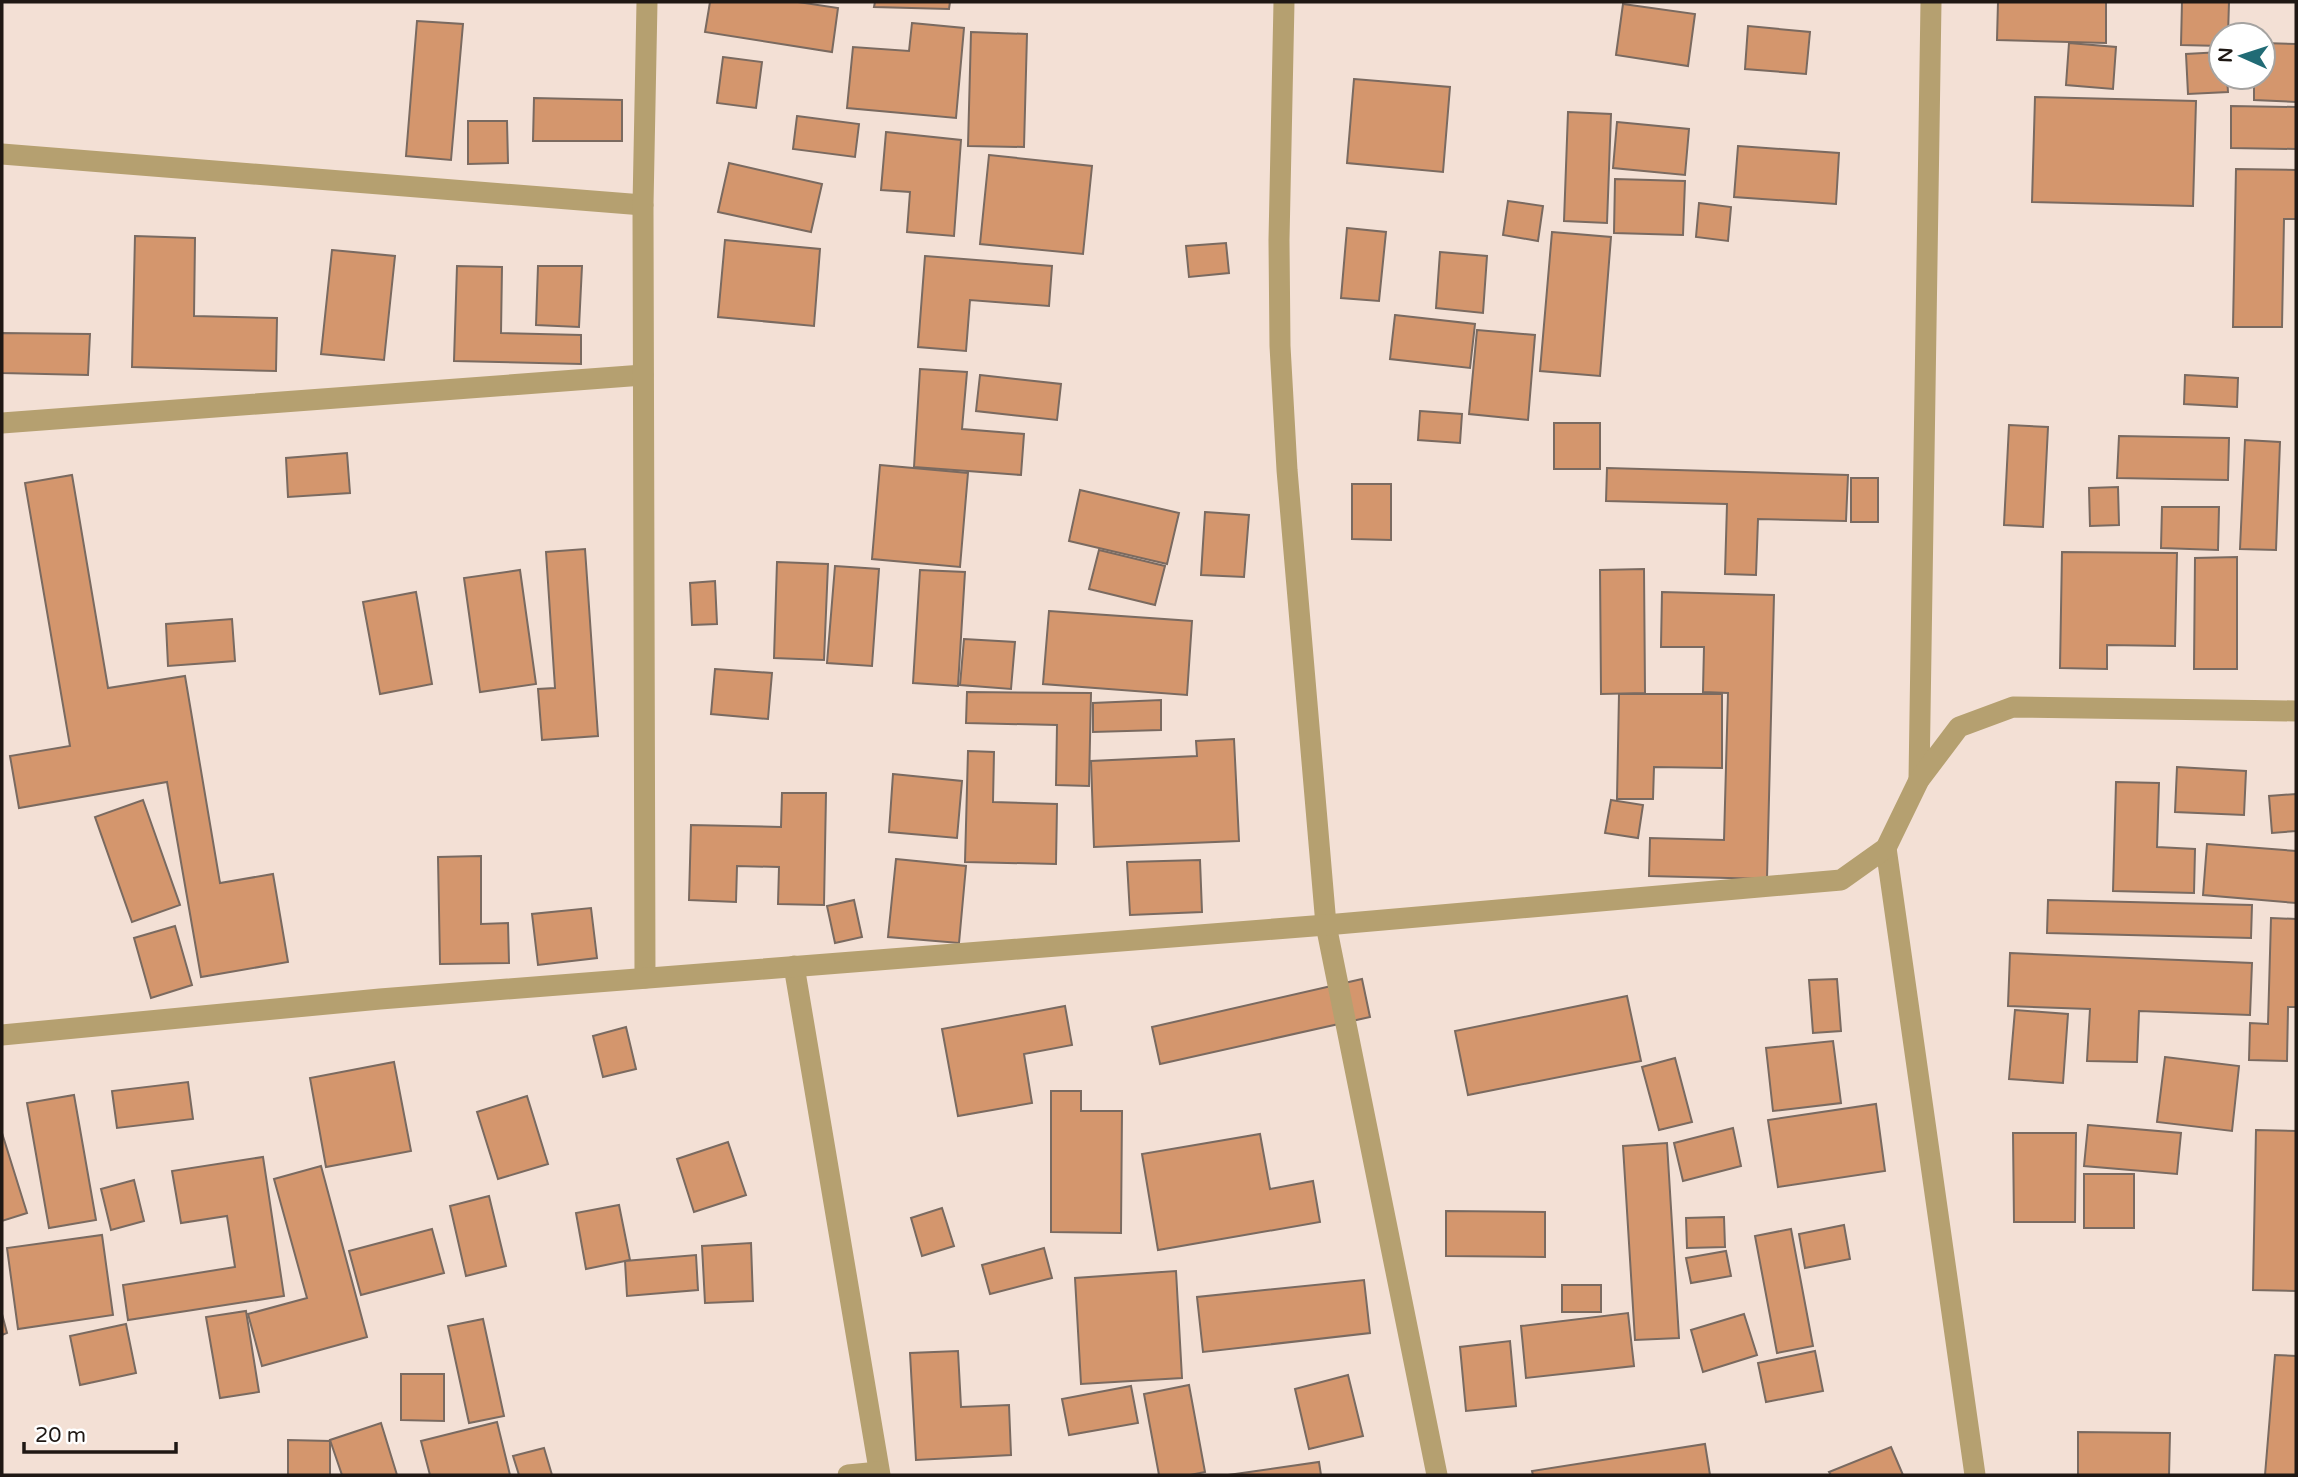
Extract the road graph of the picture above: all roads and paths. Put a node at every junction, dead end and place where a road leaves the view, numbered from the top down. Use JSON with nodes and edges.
{"nodes":[{"id":1,"x":647,"y":2,"type":"edge"},
{"id":2,"x":1284,"y":2,"type":"edge"},
{"id":3,"x":1931,"y":2,"type":"edge"},
{"id":4,"x":2,"y":154,"type":"edge"},
{"id":5,"x":643,"y":205,"type":"junction"},
{"id":6,"x":643,"y":375,"type":"junction"},
{"id":7,"x":2,"y":424,"type":"edge"},
{"id":8,"x":2296,"y":711,"type":"edge"},
{"id":9,"x":1919,"y":780,"type":"junction"},
{"id":10,"x":1885,"y":848,"type":"junction"},
{"id":11,"x":1326,"y":925,"type":"junction"},
{"id":12,"x":794,"y":966,"type":"junction"},
{"id":13,"x":645,"y":978,"type":"junction"},
{"id":14,"x":2,"y":1035,"type":"edge"},
{"id":15,"x":880,"y":1474,"type":"edge"},
{"id":16,"x":848,"y":1475,"type":"edge"},
{"id":17,"x":1437,"y":1475,"type":"edge"},
{"id":18,"x":1975,"y":1475,"type":"edge"}],
"edges":[{"from":1,"to":5,"type":"street"},
{"from":2,"to":11,"type":"street"},
{"from":3,"to":9,"type":"street"},
{"from":4,"to":5,"type":"street"},
{"from":5,"to":6,"type":"street"},
{"from":6,"to":7,"type":"street"},
{"from":6,"to":13,"type":"street"},
{"from":8,"to":9,"type":"street"},
{"from":9,"to":10,"type":"street"},
{"from":10,"to":11,"type":"street"},
{"from":10,"to":18,"type":"street"},
{"from":11,"to":12,"type":"street"},
{"from":11,"to":17,"type":"street"},
{"from":12,"to":13,"type":"street"},
{"from":12,"to":15,"type":"street"},
{"from":13,"to":14,"type":"street"},
{"from":15,"to":16,"type":"street"}]}
